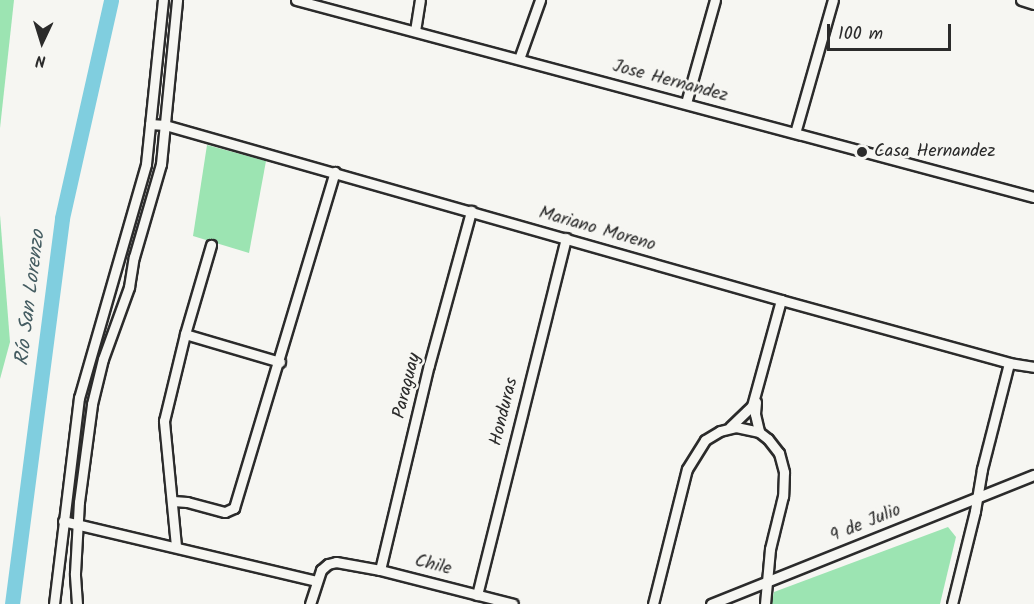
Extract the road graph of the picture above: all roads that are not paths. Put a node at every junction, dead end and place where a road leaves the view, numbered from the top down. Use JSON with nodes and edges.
{"nodes":[{"id":1,"x":163,"y":0,"type":"edge"},
{"id":2,"x":177,"y":0,"type":"edge"},
{"id":3,"x":296,"y":0,"type":"edge"},
{"id":4,"x":420,"y":0,"type":"edge"},
{"id":5,"x":540,"y":0,"type":"edge"},
{"id":6,"x":715,"y":0,"type":"edge"},
{"id":7,"x":833,"y":0,"type":"edge"},
{"id":8,"x":1021,"y":0,"type":"edge"},
{"id":9,"x":1034,"y":4,"type":"edge"},
{"id":10,"x":415,"y":31,"type":"junction"},
{"id":11,"x":519,"y":59,"type":"junction"},
{"id":12,"x":686,"y":103,"type":"junction"},
{"id":13,"x":150,"y":124,"type":"junction"},
{"id":14,"x":165,"y":125,"type":"junction"},
{"id":15,"x":795,"y":133,"type":"junction"},
{"id":16,"x":335,"y":172,"type":"junction"},
{"id":17,"x":1034,"y":197,"type":"edge"},
{"id":18,"x":471,"y":211,"type":"junction"},
{"id":19,"x":566,"y":238,"type":"junction"},
{"id":20,"x":212,"y":245,"type":"dead end"},
{"id":21,"x":781,"y":300,"type":"junction"},
{"id":22,"x":184,"y":334,"type":"junction"},
{"id":23,"x":280,"y":362,"type":"junction"},
{"id":24,"x":1009,"y":363,"type":"junction"},
{"id":25,"x":1034,"y":367,"type":"edge"},
{"id":26,"x":756,"y":396,"type":"junction"},
{"id":27,"x":729,"y":428,"type":"junction"},
{"id":28,"x":759,"y":432,"type":"junction"},
{"id":29,"x":1034,"y":475,"type":"edge"},
{"id":30,"x":977,"y":497,"type":"junction"},
{"id":31,"x":173,"y":501,"type":"junction"},
{"id":32,"x":63,"y":521,"type":"junction"},
{"id":33,"x":78,"y":524,"type":"junction"},
{"id":34,"x":176,"y":546,"type":"junction"},
{"id":35,"x":380,"y":570,"type":"junction"},
{"id":36,"x":316,"y":580,"type":"junction"},
{"id":37,"x":767,"y":580,"type":"junction"},
{"id":38,"x":477,"y":595,"type":"junction"},
{"id":39,"x":54,"y":604,"type":"edge"},
{"id":40,"x":77,"y":604,"type":"edge"},
{"id":41,"x":310,"y":604,"type":"edge"},
{"id":42,"x":513,"y":604,"type":"edge"},
{"id":43,"x":653,"y":604,"type":"edge"},
{"id":44,"x":711,"y":604,"type":"edge"},
{"id":45,"x":765,"y":604,"type":"edge"},
{"id":46,"x":952,"y":604,"type":"edge"}],
"edges":[{"from":1,"to":13,"type":"street"},
{"from":2,"to":14,"type":"street"},
{"from":3,"to":10,"type":"street","name":"Jose Hernandez"},
{"from":4,"to":10,"type":"street"},
{"from":5,"to":11,"type":"street"},
{"from":6,"to":12,"type":"street"},
{"from":7,"to":15,"type":"street"},
{"from":8,"to":9,"type":"street"},
{"from":10,"to":11,"type":"street","name":"Jose Hernandez"},
{"from":11,"to":12,"type":"street","name":"Jose Hernandez"},
{"from":12,"to":15,"type":"street","name":"Jose Hernandez"},
{"from":13,"to":14,"type":"street","name":"Mariano Moreno"},
{"from":13,"to":32,"type":"street"},
{"from":14,"to":16,"type":"street","name":"Mariano Moreno"},
{"from":14,"to":33,"type":"street"},
{"from":15,"to":17,"type":"street","name":"Jose Hernandez"},
{"from":16,"to":18,"type":"street","name":"Mariano Moreno"},
{"from":16,"to":23,"type":"street"},
{"from":18,"to":19,"type":"street","name":"Mariano Moreno"},
{"from":18,"to":35,"type":"street","name":"Paraguay"},
{"from":19,"to":21,"type":"street","name":"Mariano Moreno"},
{"from":19,"to":38,"type":"street","name":"Honduras"},
{"from":20,"to":22,"type":"street"},
{"from":21,"to":24,"type":"street","name":"Mariano Moreno"},
{"from":21,"to":26,"type":"street"},
{"from":22,"to":23,"type":"street"},
{"from":22,"to":31,"type":"street"},
{"from":23,"to":31,"type":"street"},
{"from":24,"to":25,"type":"street","name":"Mariano Moreno"},
{"from":24,"to":30,"type":"street"},
{"from":26,"to":27,"type":"street"},
{"from":26,"to":28,"type":"street"},
{"from":27,"to":28,"type":"street"},
{"from":27,"to":43,"type":"street"},
{"from":28,"to":37,"type":"street"},
{"from":29,"to":30,"type":"street","name":"9 de Julio"},
{"from":30,"to":37,"type":"street","name":"9 de Julio"},
{"from":30,"to":46,"type":"street"},
{"from":31,"to":34,"type":"street"},
{"from":32,"to":33,"type":"street"},
{"from":32,"to":39,"type":"street"},
{"from":33,"to":34,"type":"street"},
{"from":33,"to":40,"type":"street"},
{"from":34,"to":36,"type":"street"},
{"from":35,"to":36,"type":"street","name":"Chile"},
{"from":35,"to":38,"type":"street","name":"Chile"},
{"from":36,"to":41,"type":"street"},
{"from":37,"to":44,"type":"street","name":"9 de Julio"},
{"from":37,"to":45,"type":"street"},
{"from":38,"to":42,"type":"street","name":"Chile"}]}
